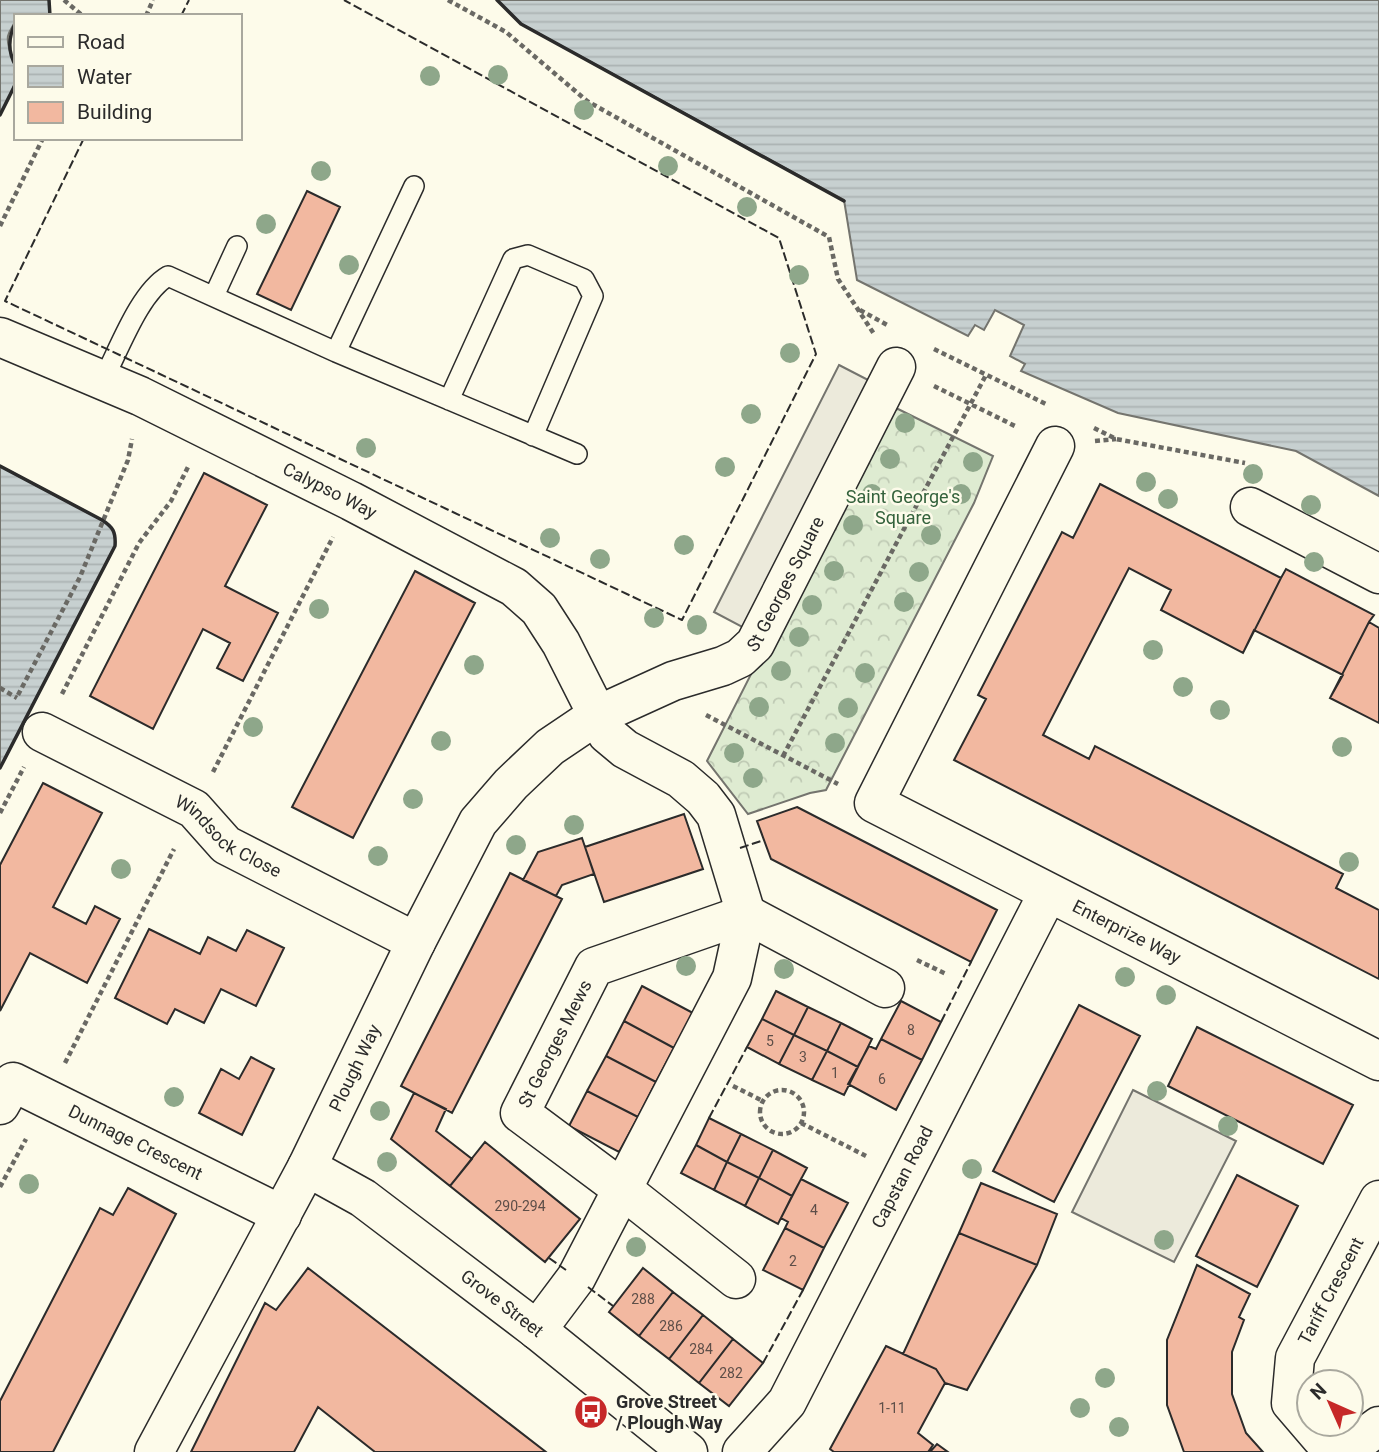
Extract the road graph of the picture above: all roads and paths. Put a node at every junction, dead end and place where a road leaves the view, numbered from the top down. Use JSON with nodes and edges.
{"nodes":[{"id":1,"x":448,"y":0,"type":"edge"},
{"id":2,"x":66,"y":1,"type":"edge"},
{"id":3,"x":81,"y":14,"type":"edge"},
{"id":4,"x":42,"y":140,"type":"edge"},
{"id":5,"x":414,"y":186,"type":"dead end"},
{"id":6,"x":0,"y":226,"type":"edge"},
{"id":7,"x":237,"y":246,"type":"dead end"},
{"id":8,"x":214,"y":296,"type":"junction"},
{"id":9,"x":859,"y":310,"type":"dead end"},
{"id":10,"x":0,"y":337,"type":"edge"},
{"id":11,"x":336,"y":352,"type":"junction"},
{"id":12,"x":896,"y":367,"type":"joint"},
{"id":13,"x":103,"y":380,"type":"junction"},
{"id":14,"x":1033,"y":398,"type":"dead end"},
{"id":15,"x":449,"y":400,"type":"junction"},
{"id":16,"x":971,"y":404,"type":"junction"},
{"id":17,"x":208,"y":430,"type":"junction"},
{"id":18,"x":533,"y":436,"type":"junction"},
{"id":19,"x":1055,"y":446,"type":"junction"},
{"id":20,"x":577,"y":454,"type":"dead end"},
{"id":21,"x":1244,"y":463,"type":"dead end"},
{"id":22,"x":351,"y":501,"type":"junction"},
{"id":23,"x":1250,"y":507,"type":"dead end"},
{"id":24,"x":102,"y":520,"type":"dead end"},
{"id":25,"x":1379,"y":574,"type":"edge"},
{"id":26,"x":0,"y":688,"type":"edge"},
{"id":27,"x":656,"y":688,"type":"junction"},
{"id":28,"x":17,"y":698,"type":"junction"},
{"id":29,"x":12,"y":708,"type":"dead end"},
{"id":30,"x":596,"y":716,"type":"junction"},
{"id":31,"x":42,"y":732,"type":"junction"},
{"id":32,"x":783,"y":755,"type":"junction"},
{"id":33,"x":874,"y":803,"type":"junction"},
{"id":34,"x":194,"y":809,"type":"junction"},
{"id":35,"x":0,"y":813,"type":"edge"},
{"id":36,"x":1048,"y":893,"type":"junction"},
{"id":37,"x":746,"y":914,"type":"junction"},
{"id":38,"x":416,"y":942,"type":"junction"},
{"id":39,"x":885,"y":988,"type":"dead end"},
{"id":40,"x":1379,"y":1061,"type":"edge"},
{"id":41,"x":733,"y":1086,"type":"dead end"},
{"id":42,"x":47,"y":1099,"type":"junction"},
{"id":43,"x":762,"y":1101,"type":"junction"},
{"id":44,"x":0,"y":1105,"type":"edge"},
{"id":45,"x":801,"y":1123,"type":"junction"},
{"id":46,"x":307,"y":1167,"type":"junction"},
{"id":47,"x":904,"y":1175,"type":"junction"},
{"id":48,"x":0,"y":1187,"type":"edge"},
{"id":49,"x":622,"y":1189,"type":"junction"},
{"id":50,"x":1379,"y":1200,"type":"edge"},
{"id":51,"x":282,"y":1215,"type":"junction"},
{"id":52,"x":736,"y":1279,"type":"dead end"},
{"id":53,"x":537,"y":1330,"type":"junction"},
{"id":54,"x":1379,"y":1426,"type":"edge"},
{"id":55,"x":154,"y":1452,"type":"edge"},
{"id":56,"x":688,"y":1452,"type":"edge"},
{"id":57,"x":742,"y":1452,"type":"edge"}],
"edges":[{"from":1,"to":9,"type":"path"},
{"from":2,"to":3,"type":"path"},
{"from":4,"to":6,"type":"path"},
{"from":5,"to":11,"type":"lane"},
{"from":7,"to":8,"type":"lane"},
{"from":8,"to":11,"type":"lane"},
{"from":8,"to":13,"type":"lane"},
{"from":10,"to":13,"type":"street","name":"Calypso Way"},
{"from":11,"to":15,"type":"lane"},
{"from":12,"to":16,"type":"path"},
{"from":12,"to":27,"type":"street","name":"St Georges Square"},
{"from":13,"to":17,"type":"street","name":"Calypso Way"},
{"from":14,"to":16,"type":"path"},
{"from":15,"to":18,"type":"lane"},
{"from":15,"to":18,"type":"lane"},
{"from":16,"to":19,"type":"path"},
{"from":16,"to":32,"type":"path"},
{"from":17,"to":22,"type":"street","name":"Calypso Way"},
{"from":17,"to":31,"type":"path"},
{"from":18,"to":20,"type":"lane"},
{"from":19,"to":21,"type":"path"},
{"from":19,"to":33,"type":"street"},
{"from":22,"to":30,"type":"street","name":"Calypso Way"},
{"from":22,"to":34,"type":"path"},
{"from":23,"to":25,"type":"street"},
{"from":24,"to":28,"type":"path"},
{"from":26,"to":28,"type":"path"},
{"from":27,"to":30,"type":"street","name":"St Georges Square"},
{"from":27,"to":32,"type":"path"},
{"from":28,"to":29,"type":"path"},
{"from":30,"to":37,"type":"street"},
{"from":30,"to":38,"type":"street","name":"Plough Way"},
{"from":31,"to":34,"type":"street","name":"Windsock Close"},
{"from":31,"to":35,"type":"path"},
{"from":32,"to":33,"type":"path"},
{"from":33,"to":36,"type":"street","name":"Enterprize Way"},
{"from":34,"to":38,"type":"street","name":"Windsock Close"},
{"from":34,"to":42,"type":"path"},
{"from":36,"to":40,"type":"street","name":"Enterprize Way"},
{"from":36,"to":47,"type":"street","name":"Capstan Road"},
{"from":37,"to":39,"type":"street"},
{"from":37,"to":49,"type":"street"},
{"from":37,"to":49,"type":"street","name":"St Georges Mews"},
{"from":38,"to":46,"type":"street","name":"Plough Way"},
{"from":41,"to":43,"type":"path"},
{"from":42,"to":44,"type":"street","name":"Dunnage Crescent"},
{"from":42,"to":48,"type":"path"},
{"from":42,"to":51,"type":"street","name":"Dunnage Crescent"},
{"from":43,"to":45,"type":"path"},
{"from":43,"to":45,"type":"path"},
{"from":45,"to":47,"type":"path"},
{"from":46,"to":51,"type":"street","name":"Plough Way"},
{"from":46,"to":53,"type":"street","name":"Grove Street"},
{"from":47,"to":57,"type":"street","name":"Capstan Road"},
{"from":49,"to":52,"type":"street","name":"St Georges Mews"},
{"from":49,"to":53,"type":"street"},
{"from":50,"to":54,"type":"street","name":"Tariff Crescent"},
{"from":51,"to":55,"type":"street","name":"Plough Way"},
{"from":53,"to":56,"type":"street","name":"Grove Street"}]}
